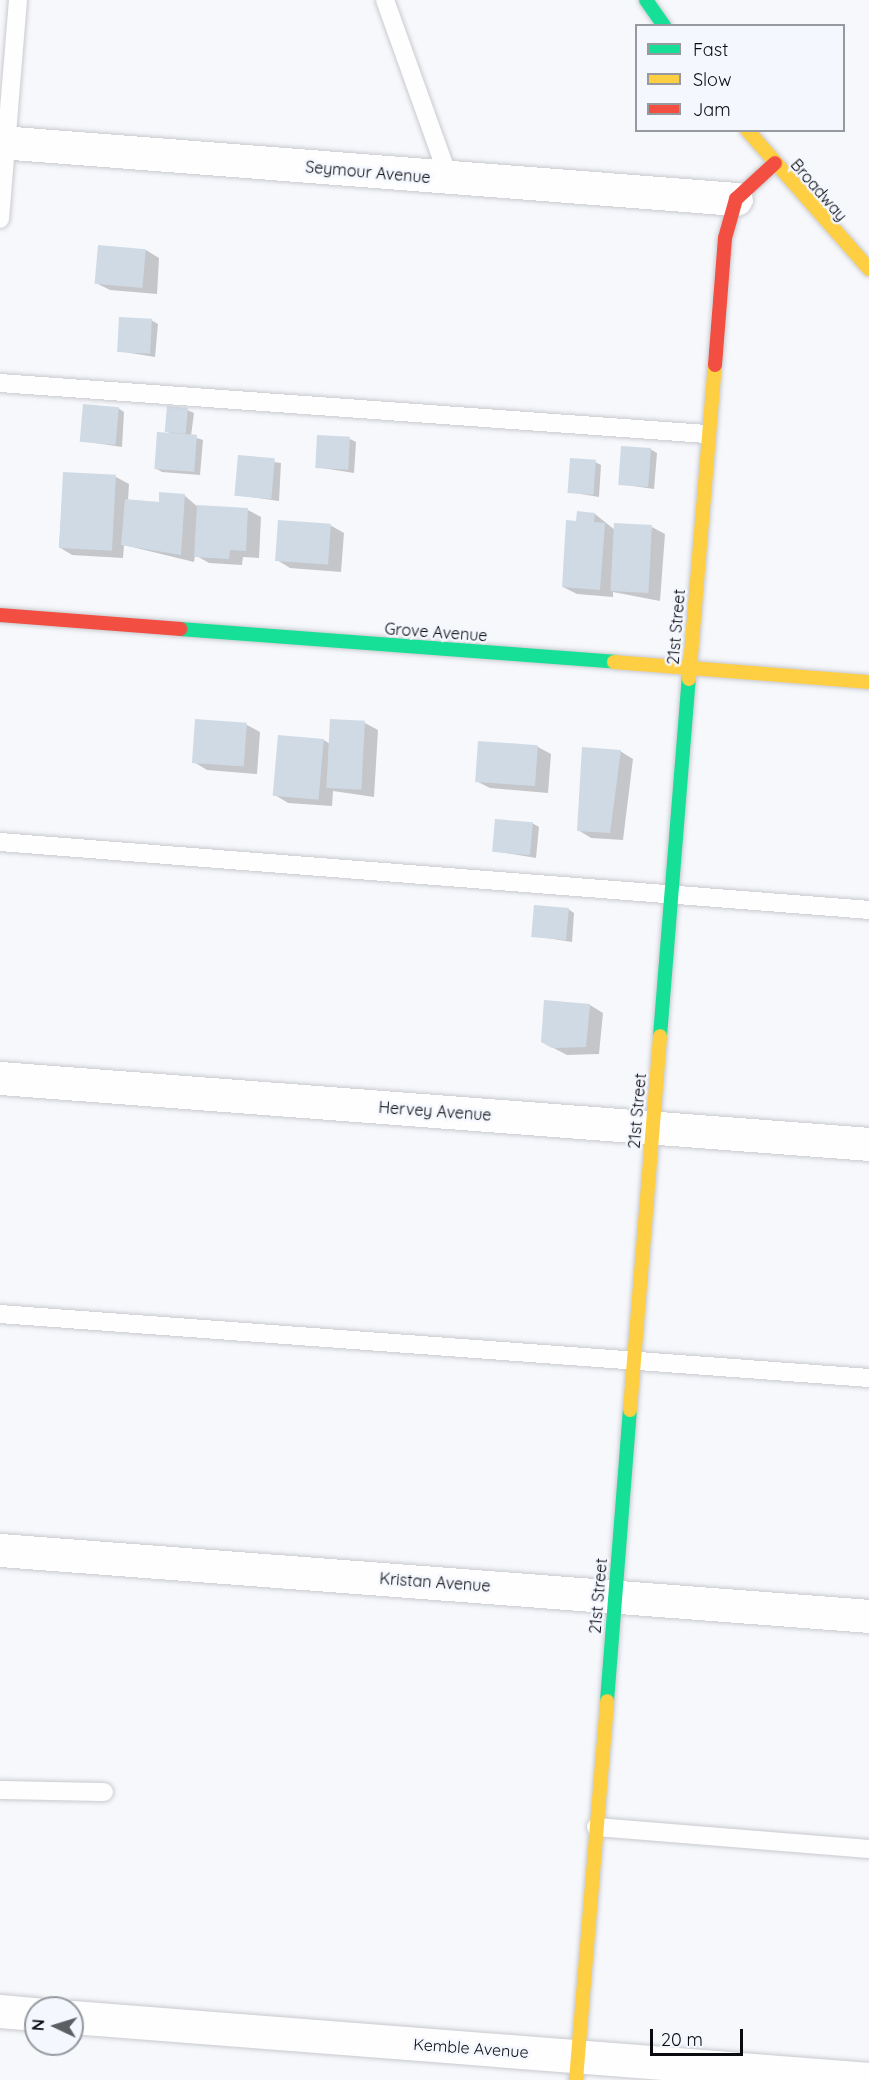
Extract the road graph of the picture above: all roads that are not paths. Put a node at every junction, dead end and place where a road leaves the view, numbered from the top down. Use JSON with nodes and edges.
{"nodes":[{"id":1,"x":18,"y":0,"type":"edge"},
{"id":2,"x":385,"y":0,"type":"edge"},
{"id":3,"x":646,"y":0,"type":"edge"},
{"id":4,"x":663,"y":24,"type":"edge"},
{"id":5,"x":749,"y":132,"type":"edge"},
{"id":6,"x":3,"y":142,"type":"edge"},
{"id":7,"x":775,"y":163,"type":"junction"},
{"id":8,"x":449,"y":179,"type":"junction"},
{"id":9,"x":736,"y":199,"type":"junction"},
{"id":10,"x":0,"y":219,"type":"edge"},
{"id":11,"x":869,"y":270,"type":"edge"},
{"id":12,"x":0,"y":383,"type":"edge"},
{"id":13,"x":707,"y":434,"type":"junction"},
{"id":14,"x":0,"y":615,"type":"edge"},
{"id":15,"x":689,"y":668,"type":"junction"},
{"id":16,"x":869,"y":682,"type":"edge"},
{"id":17,"x":0,"y":842,"type":"edge"},
{"id":18,"x":671,"y":894,"type":"junction"},
{"id":19,"x":869,"y":910,"type":"edge"},
{"id":20,"x":0,"y":1078,"type":"edge"},
{"id":21,"x":652,"y":1128,"type":"junction"},
{"id":22,"x":869,"y":1144,"type":"edge"},
{"id":23,"x":0,"y":1314,"type":"edge"},
{"id":24,"x":634,"y":1358,"type":"junction"},
{"id":25,"x":869,"y":1378,"type":"edge"},
{"id":26,"x":0,"y":1550,"type":"edge"},
{"id":27,"x":615,"y":1596,"type":"junction"},
{"id":28,"x":869,"y":1616,"type":"edge"},
{"id":29,"x":0,"y":1790,"type":"edge"},
{"id":30,"x":104,"y":1792,"type":"dead end"},
{"id":31,"x":596,"y":1827,"type":"junction"},
{"id":32,"x":869,"y":1849,"type":"edge"},
{"id":33,"x":0,"y":2011,"type":"edge"},
{"id":34,"x":24,"y":2013,"type":"edge"},
{"id":35,"x":84,"y":2018,"type":"edge"},
{"id":36,"x":577,"y":2068,"type":"edge"},
{"id":37,"x":869,"y":2079,"type":"edge"}],
"edges":[{"from":1,"to":6,"type":"lane"},
{"from":2,"to":8,"type":"lane"},
{"from":3,"to":4,"type":"street"},
{"from":5,"to":7,"type":"street","name":"Broadway"},
{"from":6,"to":8,"type":"street","name":"Seymour Avenue"},
{"from":6,"to":10,"type":"lane"},
{"from":7,"to":9,"type":"street"},
{"from":7,"to":11,"type":"street","name":"Broadway"},
{"from":8,"to":9,"type":"street","name":"Seymour Avenue"},
{"from":9,"to":13,"type":"street","name":"21st Street"},
{"from":12,"to":13,"type":"lane"},
{"from":13,"to":15,"type":"street","name":"21st Street"},
{"from":14,"to":15,"type":"street","name":"Grove Avenue"},
{"from":15,"to":16,"type":"street","name":"Grove Avenue"},
{"from":15,"to":18,"type":"street","name":"21st Street"},
{"from":17,"to":18,"type":"lane"},
{"from":18,"to":19,"type":"lane"},
{"from":18,"to":21,"type":"street","name":"21st Street"},
{"from":20,"to":21,"type":"street","name":"Hervey Avenue"},
{"from":21,"to":22,"type":"street","name":"Hervey Avenue"},
{"from":21,"to":24,"type":"street","name":"21st Street"},
{"from":23,"to":24,"type":"lane"},
{"from":24,"to":25,"type":"lane"},
{"from":24,"to":27,"type":"street","name":"21st Street"},
{"from":26,"to":27,"type":"street","name":"Kristan Avenue"},
{"from":27,"to":28,"type":"street","name":"Kristan Avenue"},
{"from":27,"to":31,"type":"street","name":"21st Street"},
{"from":29,"to":30,"type":"lane"},
{"from":31,"to":32,"type":"lane"},
{"from":31,"to":36,"type":"street","name":"21st Street"},
{"from":33,"to":34,"type":"street"},
{"from":35,"to":36,"type":"street","name":"Kemble Avenue"},
{"from":36,"to":37,"type":"street","name":"Kemble Avenue"}]}
